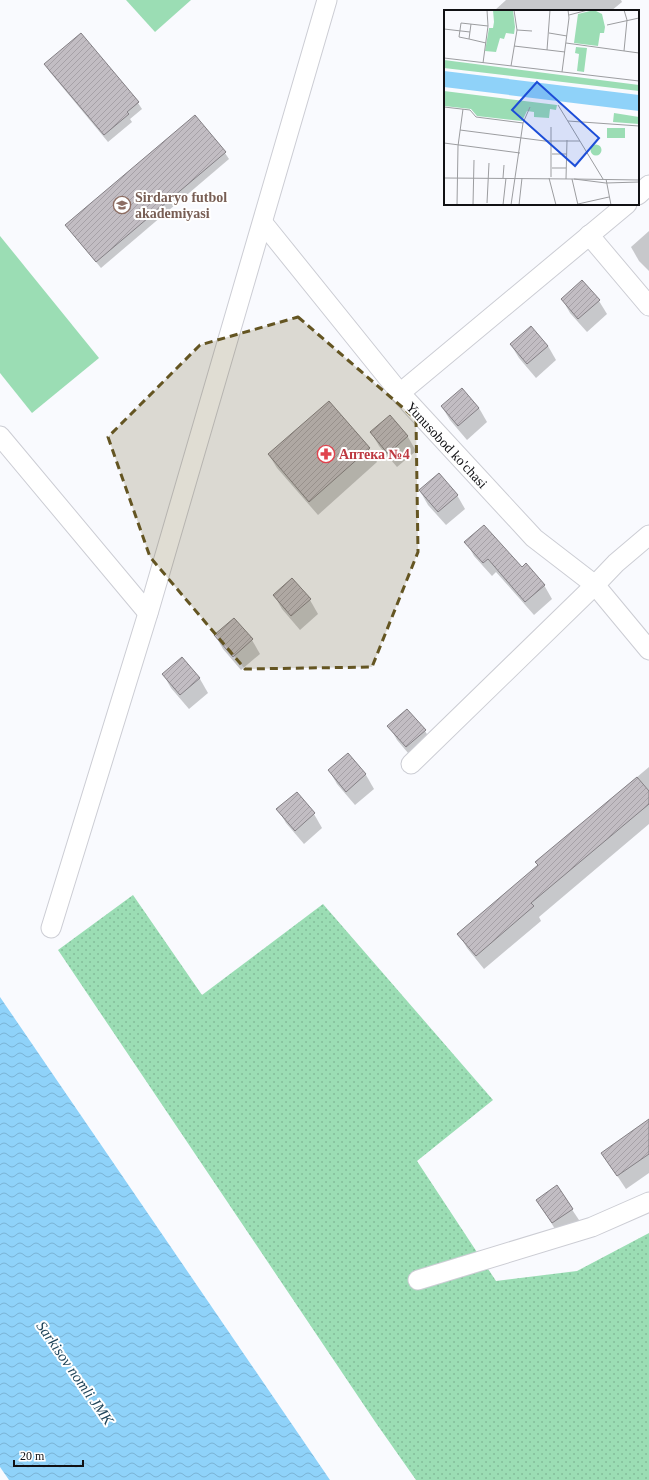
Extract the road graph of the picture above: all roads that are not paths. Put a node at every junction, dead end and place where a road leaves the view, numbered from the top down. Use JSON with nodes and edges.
{"nodes":[{"id":1,"x":327,"y":0,"type":"edge"},
{"id":2,"x":649,"y":185,"type":"edge"},
{"id":3,"x":639,"y":194,"type":"edge"},
{"id":4,"x":626,"y":205,"type":"edge"},
{"id":5,"x":263,"y":223,"type":"junction"},
{"id":6,"x":589,"y":235,"type":"junction"},
{"id":7,"x":649,"y":306,"type":"edge"},
{"id":8,"x":400,"y":393,"type":"junction"},
{"id":9,"x":0,"y":436,"type":"edge"},
{"id":10,"x":649,"y":535,"type":"edge"},
{"id":11,"x":595,"y":585,"type":"junction"},
{"id":12,"x":148,"y":613,"type":"junction"},
{"id":13,"x":649,"y":650,"type":"edge"},
{"id":14,"x":411,"y":764,"type":"dead end"},
{"id":15,"x":51,"y":928,"type":"dead end"},
{"id":16,"x":649,"y":1202,"type":"edge"},
{"id":17,"x":418,"y":1280,"type":"dead end"}],
"edges":[{"from":1,"to":5,"type":"street"},
{"from":2,"to":3,"type":"street"},
{"from":4,"to":6,"type":"street"},
{"from":5,"to":8,"type":"street","name":"Yunusobod ko'chasi"},
{"from":5,"to":12,"type":"street"},
{"from":6,"to":7,"type":"street"},
{"from":6,"to":8,"type":"street"},
{"from":8,"to":11,"type":"street","name":"Yunusobod ko'chasi"},
{"from":9,"to":12,"type":"street"},
{"from":10,"to":11,"type":"street"},
{"from":11,"to":13,"type":"street","name":"Yunusobod ko'chasi"},
{"from":11,"to":14,"type":"street"},
{"from":12,"to":15,"type":"street"},
{"from":16,"to":17,"type":"street"}]}
